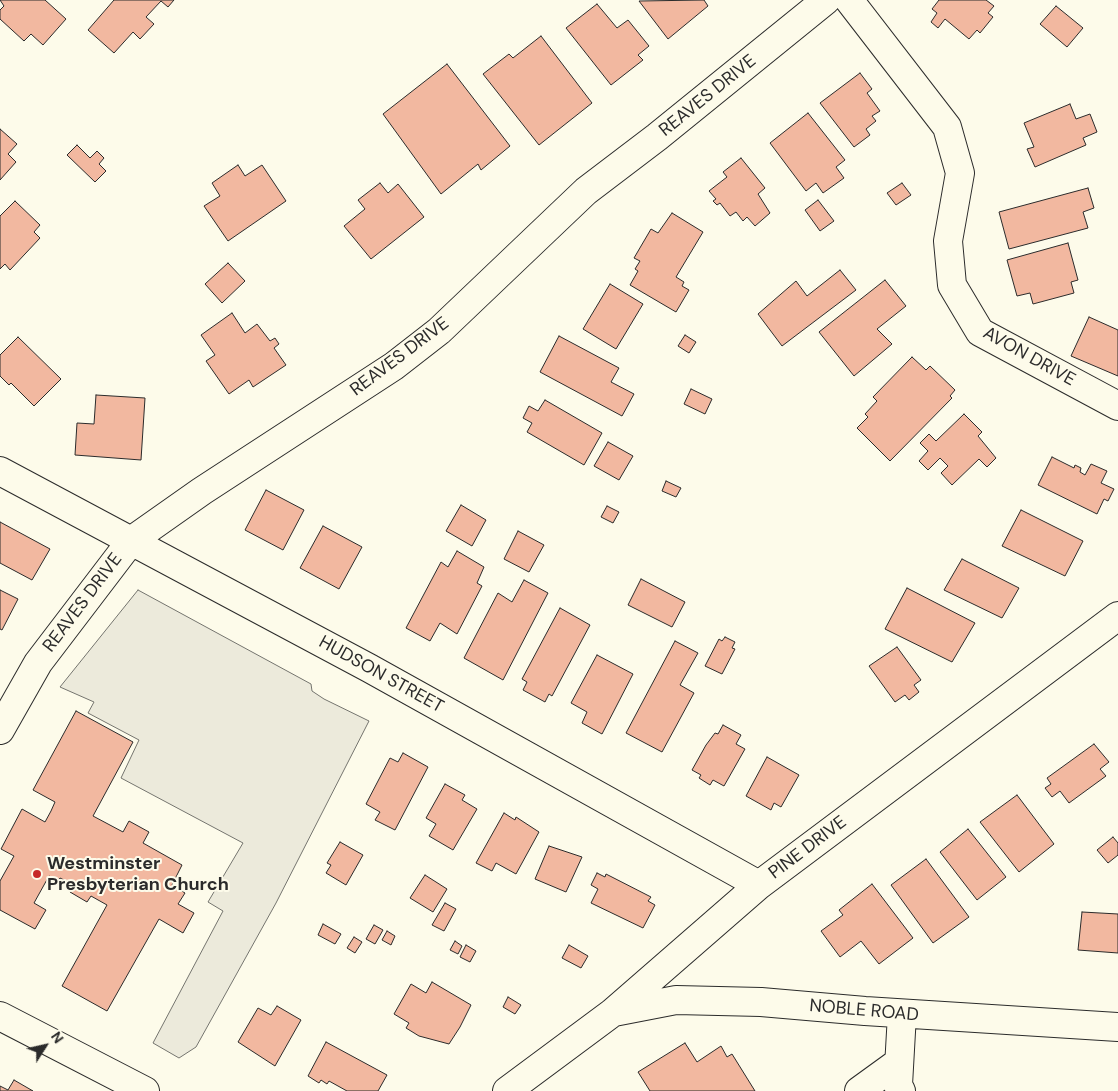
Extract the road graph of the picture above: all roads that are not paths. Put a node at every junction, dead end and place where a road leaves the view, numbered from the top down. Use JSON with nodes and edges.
{"nodes":[{"id":1,"x":826,"y":0,"type":"edge"},
{"id":2,"x":849,"y":0,"type":"edge"},
{"id":3,"x":1118,"y":406,"type":"edge"},
{"id":4,"x":0,"y":471,"type":"edge"},
{"id":5,"x":131,"y":540,"type":"junction"},
{"id":6,"x":1118,"y":616,"type":"edge"},
{"id":7,"x":0,"y":730,"type":"edge"},
{"id":8,"x":759,"y":885,"type":"junction"},
{"id":9,"x":612,"y":1013,"type":"junction"},
{"id":10,"x":902,"y":1014,"type":"junction"},
{"id":11,"x":0,"y":1016,"type":"edge"},
{"id":12,"x":1118,"y":1027,"type":"edge"},
{"id":13,"x":899,"y":1062,"type":"junction"},
{"id":14,"x":145,"y":1091,"type":"edge"},
{"id":15,"x":507,"y":1091,"type":"edge"},
{"id":16,"x":859,"y":1091,"type":"edge"},
{"id":17,"x":901,"y":1091,"type":"edge"}],
"edges":[{"from":1,"to":5,"type":"street","name":"REAVES DRIVE"},
{"from":2,"to":3,"type":"street","name":"AVON DRIVE"},
{"from":4,"to":5,"type":"street","name":"HUDSON STREET"},
{"from":5,"to":7,"type":"street","name":"REAVES DRIVE"},
{"from":5,"to":8,"type":"street","name":"HUDSON STREET"},
{"from":6,"to":8,"type":"street","name":"PINE DRIVE"},
{"from":8,"to":9,"type":"street","name":"PINE DRIVE"},
{"from":9,"to":10,"type":"street","name":"NOBLE ROAD"},
{"from":9,"to":15,"type":"street","name":"PINE DRIVE"},
{"from":10,"to":12,"type":"street","name":"NOBLE ROAD"},
{"from":10,"to":13,"type":"street"},
{"from":11,"to":14,"type":"street"},
{"from":13,"to":16,"type":"street"},
{"from":13,"to":17,"type":"street"}]}
